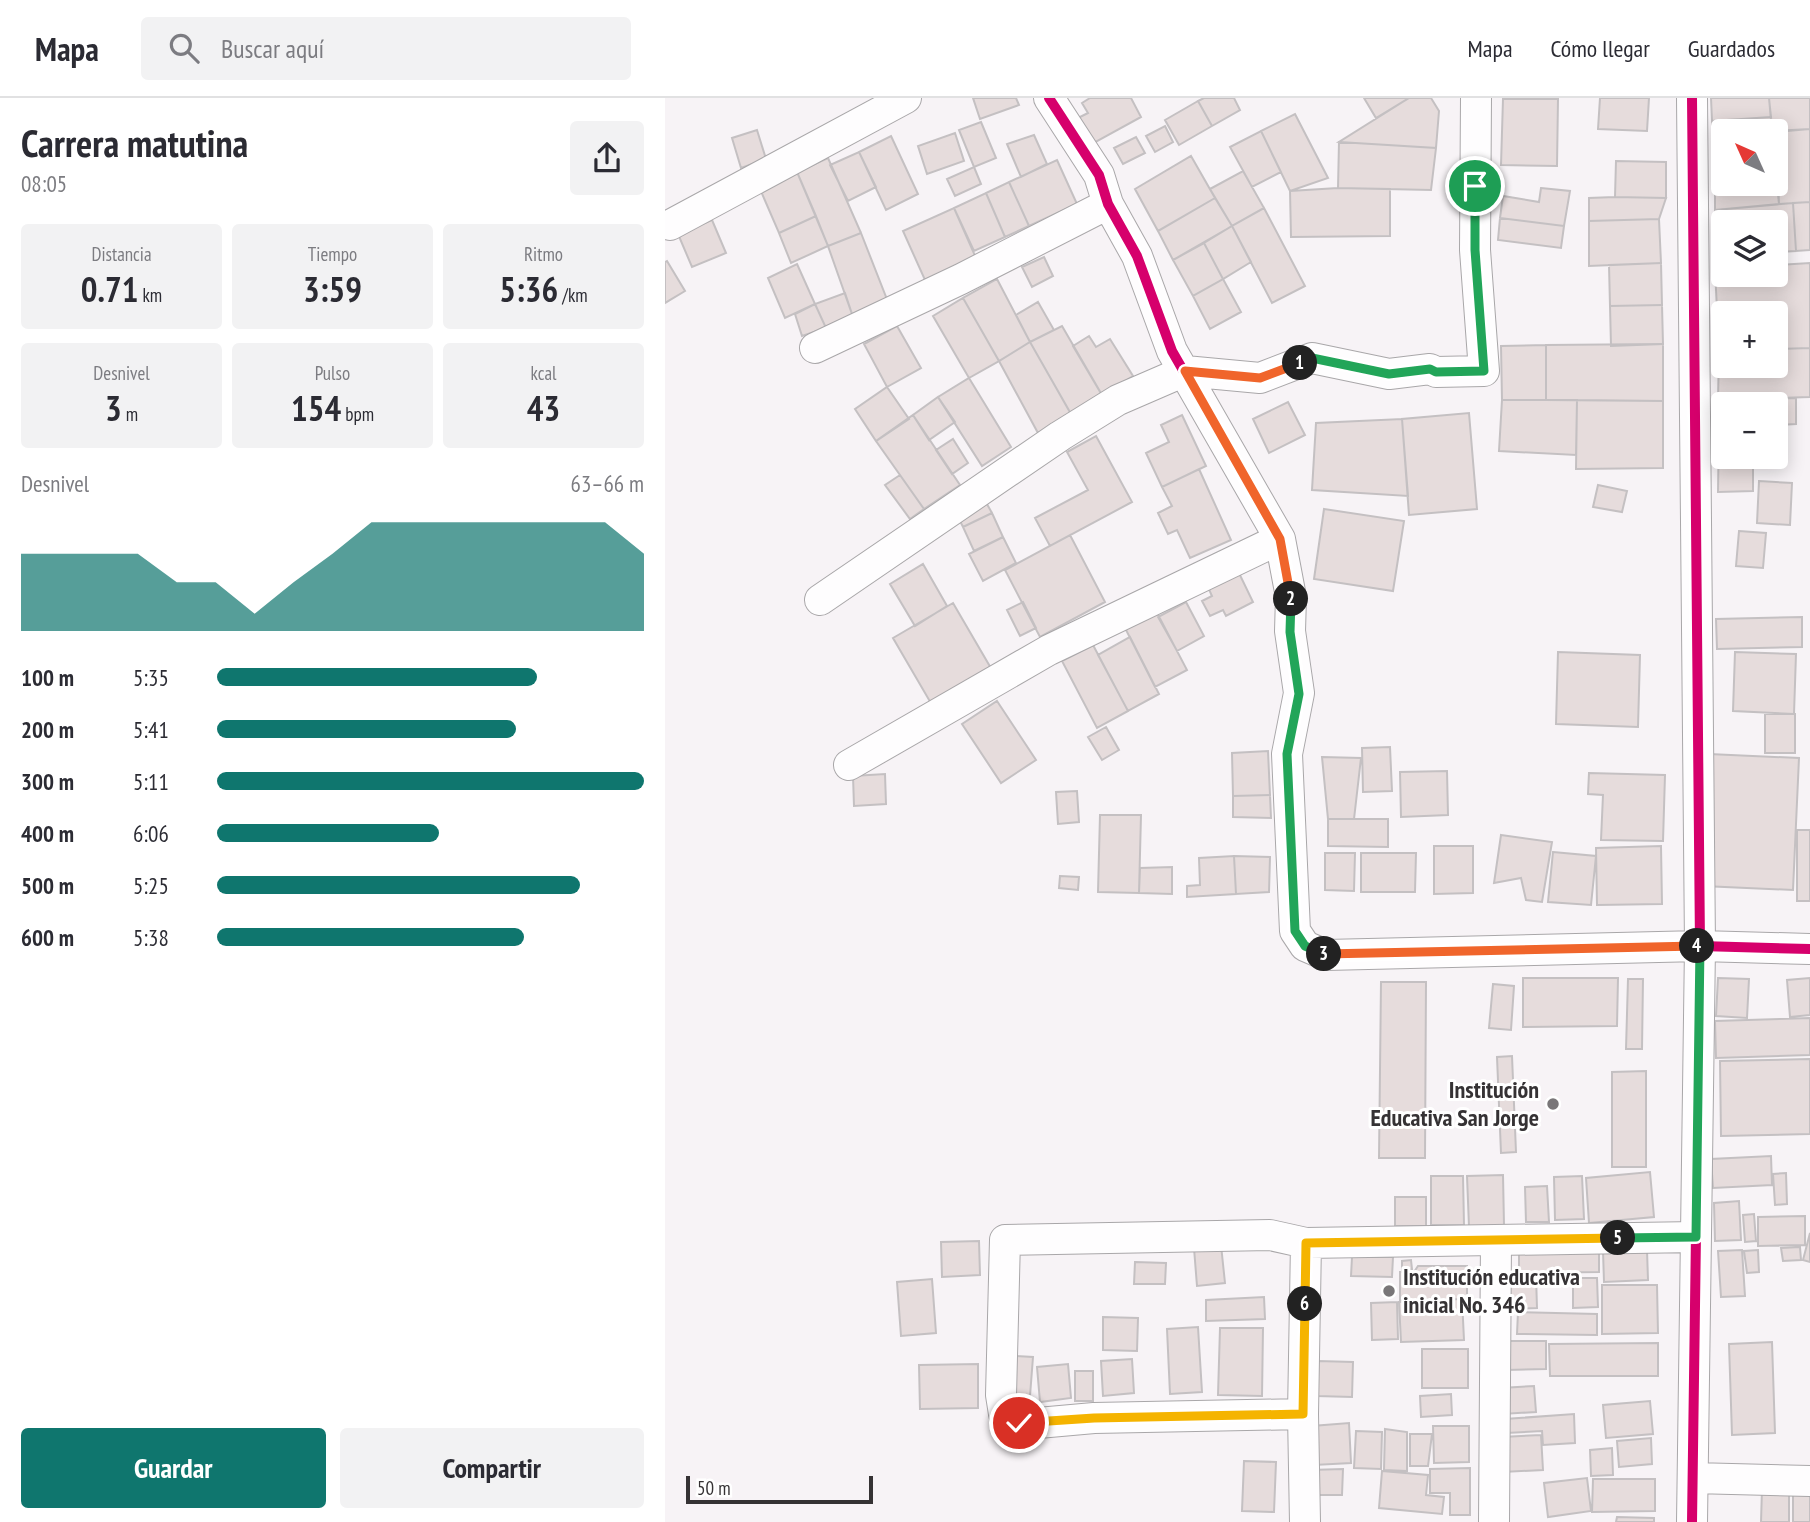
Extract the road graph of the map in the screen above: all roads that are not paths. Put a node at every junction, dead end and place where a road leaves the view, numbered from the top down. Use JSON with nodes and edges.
{"nodes":[{"id":1,"x":906,"y":98,"type":"edge"},
{"id":2,"x":1049,"y":98,"type":"edge"},
{"id":3,"x":1476,"y":98,"type":"edge"},
{"id":4,"x":1692,"y":98,"type":"edge"},
{"id":5,"x":1108,"y":204,"type":"junction"},
{"id":6,"x":670,"y":225,"type":"dead end"},
{"id":7,"x":815,"y":348,"type":"dead end"},
{"id":8,"x":1185,"y":371,"type":"junction"},
{"id":9,"x":1280,"y":539,"type":"junction"},
{"id":10,"x":820,"y":600,"type":"dead end"},
{"id":11,"x":849,"y":765,"type":"dead end"},
{"id":12,"x":1700,"y":946,"type":"junction"},
{"id":13,"x":1810,"y":949,"type":"edge"},
{"id":14,"x":1696,"y":1237,"type":"junction"},
{"id":15,"x":1496,"y":1241,"type":"junction"},
{"id":16,"x":1306,"y":1243,"type":"junction"},
{"id":17,"x":1303,"y":1414,"type":"junction"},
{"id":18,"x":1693,"y":1478,"type":"junction"},
{"id":19,"x":1810,"y":1481,"type":"edge"},
{"id":20,"x":1305,"y":1522,"type":"edge"},
{"id":21,"x":1494,"y":1522,"type":"edge"},
{"id":22,"x":1692,"y":1522,"type":"edge"}],
"edges":[{"from":1,"to":6,"type":"street"},
{"from":2,"to":5,"type":"street"},
{"from":3,"to":8,"type":"street"},
{"from":4,"to":12,"type":"street"},
{"from":5,"to":7,"type":"street"},
{"from":5,"to":8,"type":"street"},
{"from":8,"to":9,"type":"street"},
{"from":8,"to":10,"type":"street"},
{"from":9,"to":11,"type":"street"},
{"from":9,"to":12,"type":"street"},
{"from":12,"to":13,"type":"street"},
{"from":12,"to":14,"type":"street"},
{"from":14,"to":15,"type":"street"},
{"from":14,"to":18,"type":"street"},
{"from":15,"to":16,"type":"street"},
{"from":15,"to":21,"type":"street"},
{"from":16,"to":17,"type":"street"},
{"from":16,"to":17,"type":"street"},
{"from":17,"to":20,"type":"street"},
{"from":18,"to":19,"type":"street"},
{"from":18,"to":22,"type":"street"}]}
